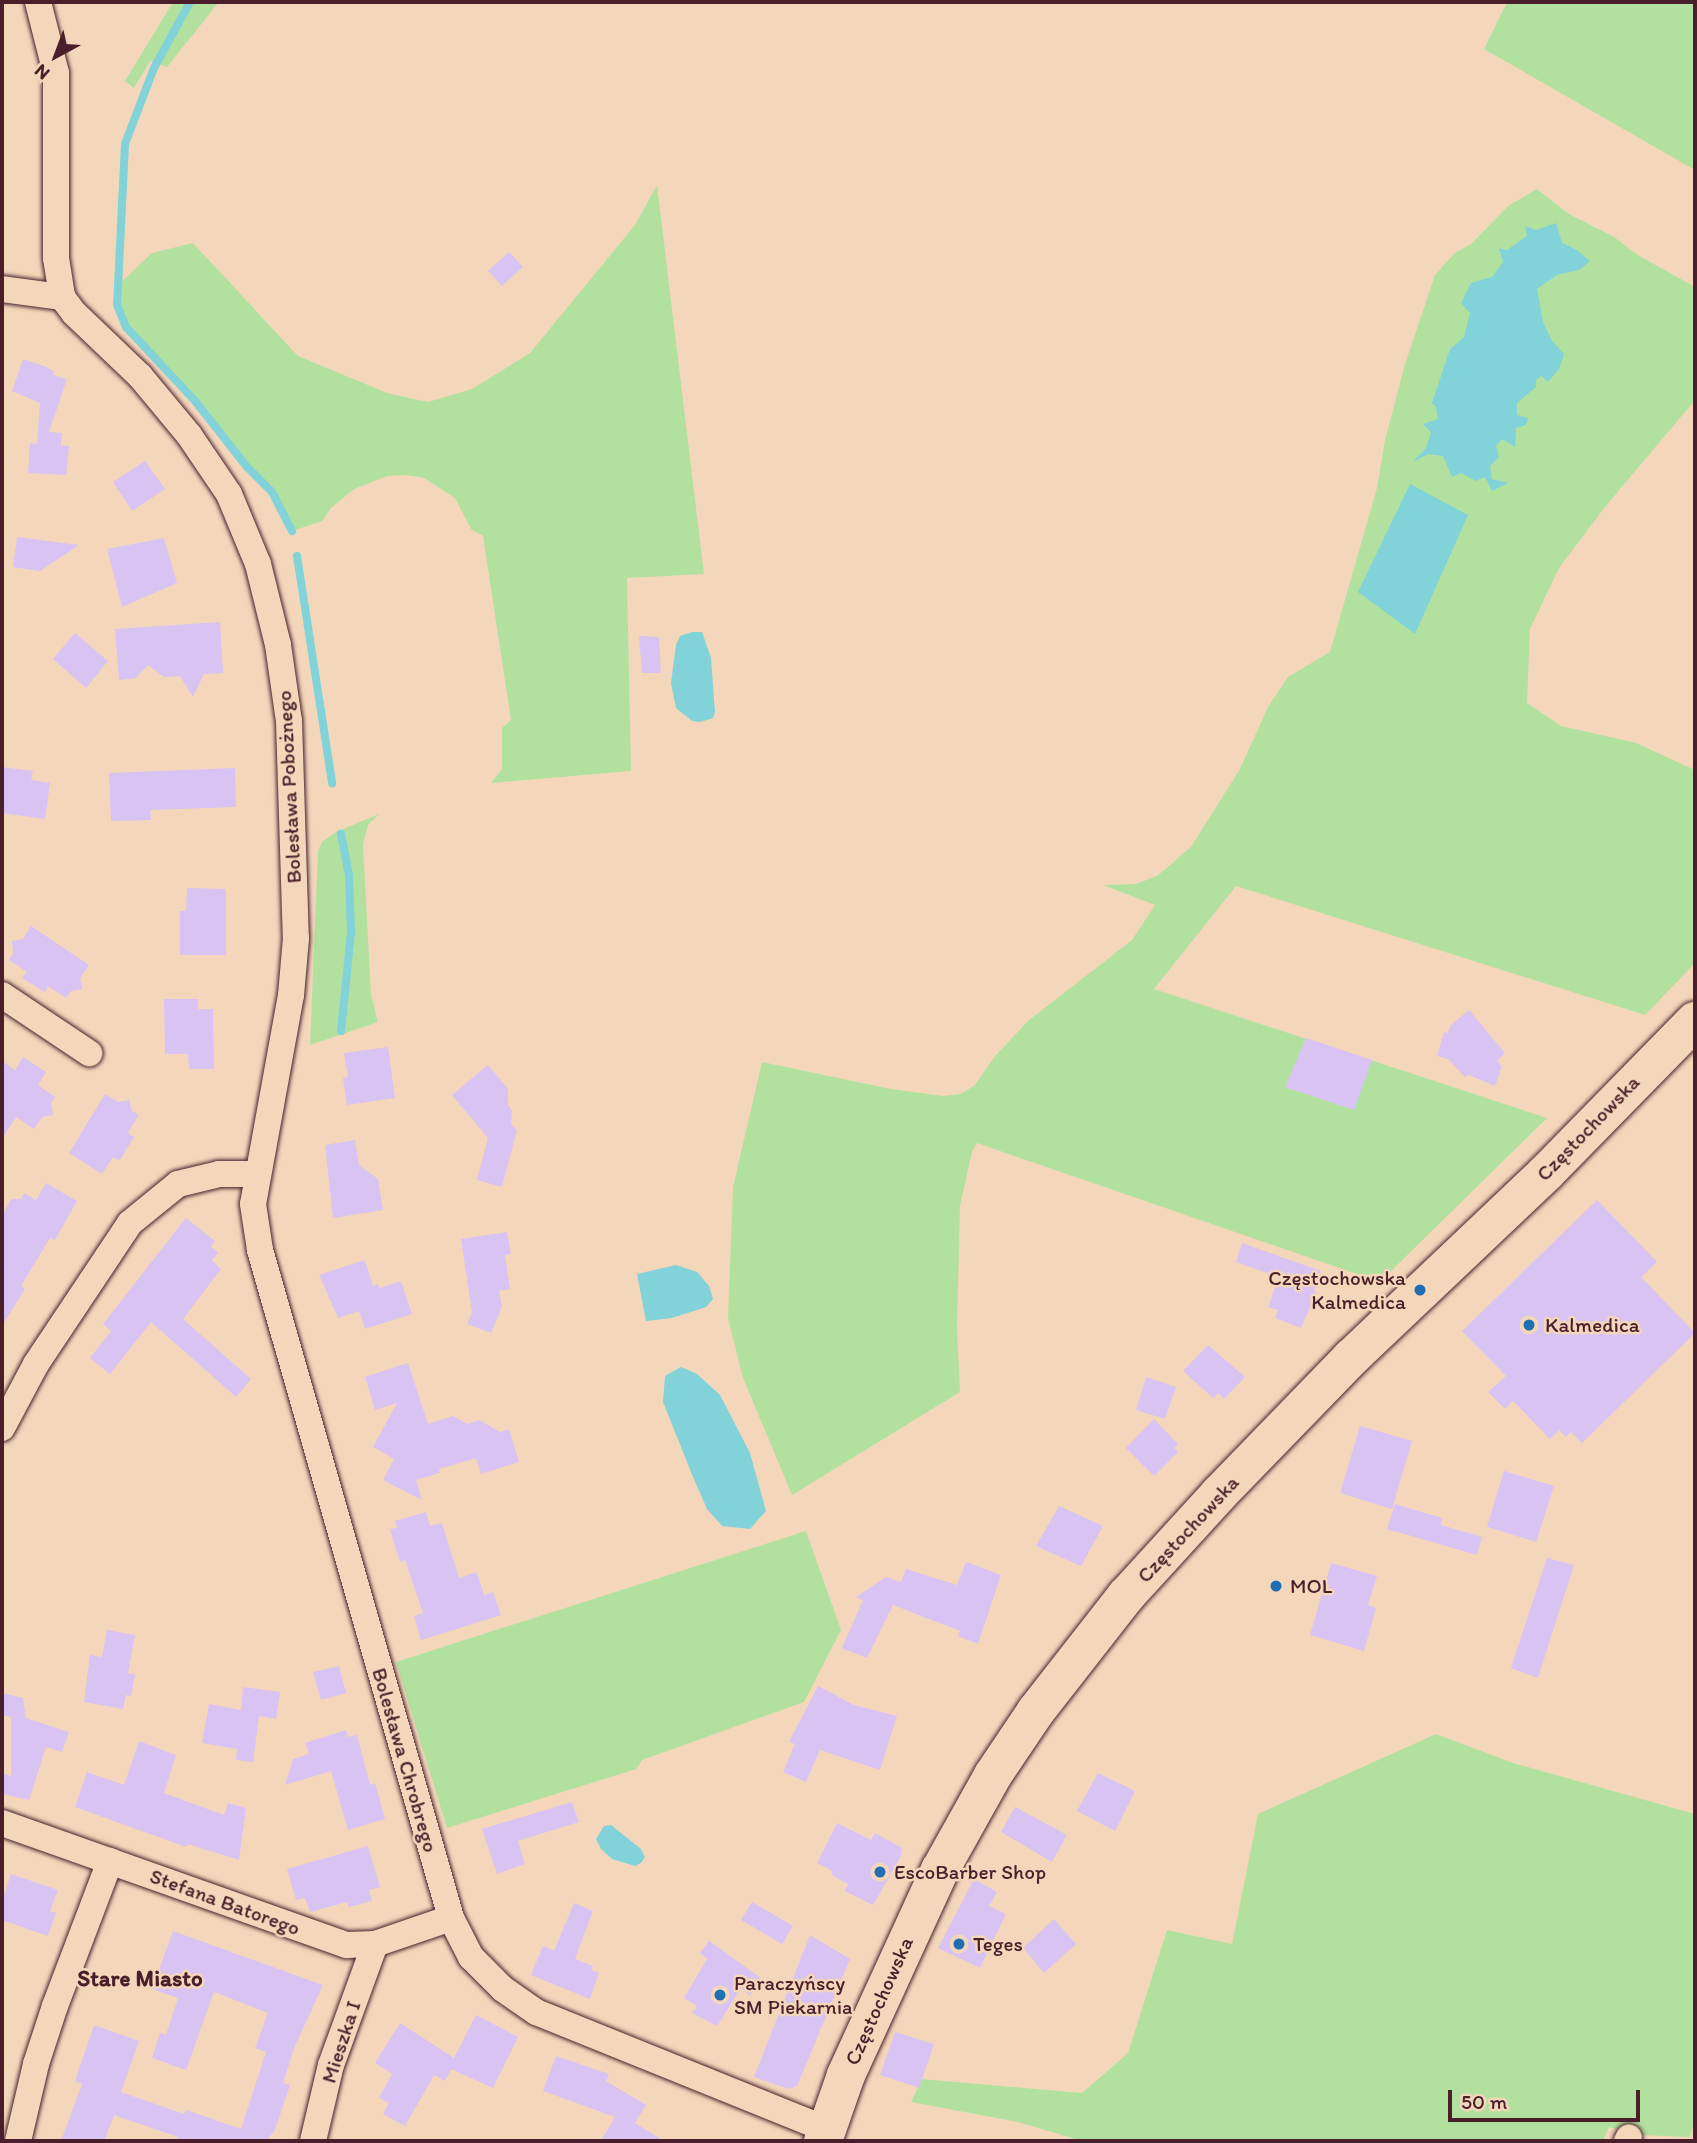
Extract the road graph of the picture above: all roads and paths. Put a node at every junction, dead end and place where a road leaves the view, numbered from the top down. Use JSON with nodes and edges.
{"nodes":[{"id":1,"x":38,"y":2,"type":"edge"},
{"id":2,"x":2,"y":289,"type":"edge"},
{"id":3,"x":62,"y":297,"type":"junction"},
{"id":4,"x":2,"y":995,"type":"edge"},
{"id":5,"x":1695,"y":1021,"type":"edge"},
{"id":6,"x":89,"y":1053,"type":"dead end"},
{"id":7,"x":258,"y":1174,"type":"junction"},
{"id":8,"x":2,"y":1428,"type":"edge"},
{"id":9,"x":2,"y":1823,"type":"edge"},
{"id":10,"x":110,"y":1861,"type":"junction"},
{"id":11,"x":451,"y":1918,"type":"junction"},
{"id":12,"x":375,"y":1944,"type":"junction"},
{"id":13,"x":825,"y":2135,"type":"edge"},
{"id":14,"x":18,"y":2141,"type":"edge"},
{"id":15,"x":313,"y":2141,"type":"edge"}],
"edges":[{"from":1,"to":3,"type":"street"},
{"from":2,"to":3,"type":"street"},
{"from":3,"to":7,"type":"street","name":"Bolesława Pobożnego"},
{"from":4,"to":6,"type":"street"},
{"from":5,"to":13,"type":"main road","name":"Częstochowska"},
{"from":7,"to":8,"type":"street"},
{"from":7,"to":11,"type":"street","name":"Bolesława Chrobrego"},
{"from":9,"to":10,"type":"street","name":"Stefana Batorego"},
{"from":10,"to":12,"type":"street","name":"Stefana Batorego"},
{"from":10,"to":14,"type":"street"},
{"from":11,"to":12,"type":"street","name":"Stefana Batorego"},
{"from":11,"to":13,"type":"street","name":"Bolesława Chrobrego"},
{"from":12,"to":15,"type":"street","name":"Mieszka I"}]}
